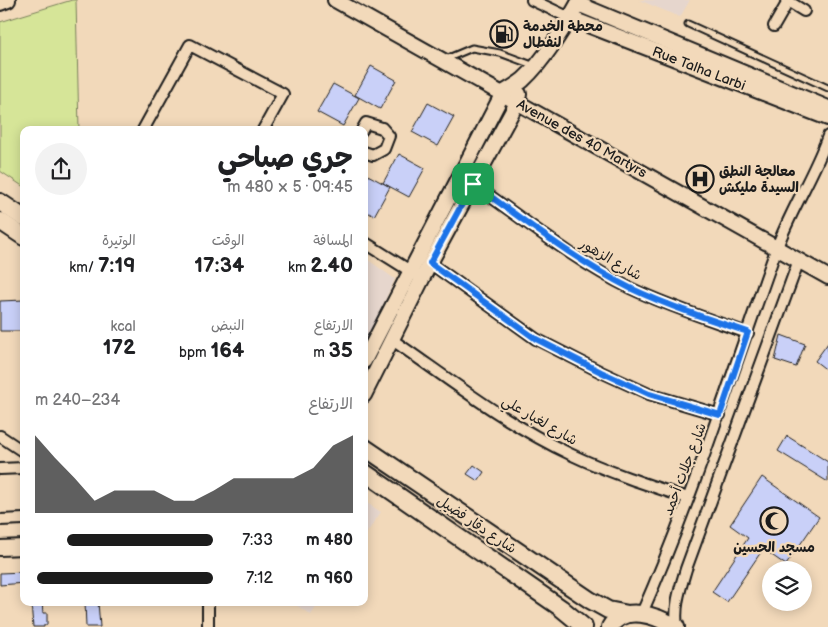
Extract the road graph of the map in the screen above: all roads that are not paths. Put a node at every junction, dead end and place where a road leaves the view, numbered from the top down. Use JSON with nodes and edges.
{"nodes":[{"id":1,"x":8,"y":0,"type":"edge"},
{"id":2,"x":336,"y":0,"type":"edge"},
{"id":3,"x":532,"y":0,"type":"edge"},
{"id":4,"x":788,"y":0,"type":"edge"},
{"id":5,"x":0,"y":2,"type":"edge"},
{"id":6,"x":579,"y":2,"type":"edge"},
{"id":7,"x":804,"y":11,"type":"dead end"},
{"id":8,"x":570,"y":18,"type":"junction"},
{"id":9,"x":688,"y":24,"type":"dead end"},
{"id":10,"x":774,"y":26,"type":"dead end"},
{"id":11,"x":444,"y":60,"type":"junction"},
{"id":12,"x":536,"y":66,"type":"junction"},
{"id":13,"x":522,"y":80,"type":"junction"},
{"id":14,"x":828,"y":88,"type":"edge"},
{"id":15,"x":503,"y":93,"type":"junction"},
{"id":16,"x":518,"y":102,"type":"junction"},
{"id":17,"x":828,"y":108,"type":"edge"},
{"id":18,"x":828,"y":118,"type":"edge"},
{"id":19,"x":145,"y":126,"type":"edge"},
{"id":20,"x":265,"y":126,"type":"edge"},
{"id":21,"x":364,"y":126,"type":"edge"},
{"id":22,"x":828,"y":136,"type":"edge"},
{"id":23,"x":368,"y":153,"type":"edge"},
{"id":24,"x":473,"y":184,"type":"junction"},
{"id":25,"x":0,"y":202,"type":"edge"},
{"id":26,"x":20,"y":215,"type":"edge"},
{"id":27,"x":0,"y":222,"type":"edge"},
{"id":28,"x":20,"y":234,"type":"edge"},
{"id":29,"x":368,"y":245,"type":"edge"},
{"id":30,"x":777,"y":248,"type":"junction"},
{"id":31,"x":799,"y":260,"type":"junction"},
{"id":32,"x":430,"y":263,"type":"junction"},
{"id":33,"x":416,"y":275,"type":"junction"},
{"id":34,"x":828,"y":277,"type":"edge"},
{"id":35,"x":748,"y":332,"type":"junction"},
{"id":36,"x":391,"y":339,"type":"junction"},
{"id":37,"x":368,"y":354,"type":"edge"},
{"id":38,"x":368,"y":387,"type":"edge"},
{"id":39,"x":720,"y":415,"type":"junction"},
{"id":40,"x":0,"y":436,"type":"edge"},
{"id":41,"x":20,"y":449,"type":"edge"},
{"id":42,"x":368,"y":450,"type":"edge"},
{"id":43,"x":20,"y":468,"type":"edge"},
{"id":44,"x":0,"y":469,"type":"edge"},
{"id":45,"x":368,"y":475,"type":"edge"},
{"id":46,"x":688,"y":498,"type":"junction"},
{"id":47,"x":20,"y":519,"type":"edge"},
{"id":48,"x":0,"y":520,"type":"edge"},
{"id":49,"x":20,"y":546,"type":"edge"},
{"id":50,"x":0,"y":548,"type":"edge"},
{"id":51,"x":208,"y":606,"type":"edge"},
{"id":52,"x":635,"y":614,"type":"junction"},
{"id":53,"x":582,"y":626,"type":"edge"},
{"id":54,"x":208,"y":627,"type":"edge"},
{"id":55,"x":610,"y":627,"type":"edge"},
{"id":56,"x":676,"y":627,"type":"edge"}],
"edges":[{"from":1,"to":5,"type":"street"},
{"from":2,"to":11,"type":"street","name":"Avenue des 40 Martyrs"},
{"from":3,"to":8,"type":"street"},
{"from":4,"to":7,"type":"street"},
{"from":4,"to":10,"type":"street"},
{"from":6,"to":8,"type":"street"},
{"from":6,"to":17,"type":"street"},
{"from":8,"to":12,"type":"street"},
{"from":8,"to":18,"type":"street","name":"Rue Talha Larbi"},
{"from":9,"to":14,"type":"lane"},
{"from":11,"to":12,"type":"lane"},
{"from":11,"to":15,"type":"street","name":"Avenue des 40 Martyrs"},
{"from":12,"to":13,"type":"street"},
{"from":13,"to":15,"type":"street"},
{"from":13,"to":16,"type":"street"},
{"from":15,"to":16,"type":"street","name":"Avenue des 40 Martyrs"},
{"from":15,"to":33,"type":"street"},
{"from":16,"to":24,"type":"street"},
{"from":16,"to":30,"type":"street","name":"Avenue des 40 Martyrs"},
{"from":19,"to":20,"type":"street"},
{"from":21,"to":23,"type":"street"},
{"from":22,"to":30,"type":"street","name":"شارع جلات أحمد"},
{"from":24,"to":32,"type":"street"},
{"from":24,"to":35,"type":"street","name":"شارع الزهور"},
{"from":25,"to":26,"type":"main road"},
{"from":27,"to":28,"type":"main road"},
{"from":29,"to":33,"type":"street"},
{"from":30,"to":31,"type":"street","name":"Avenue des 40 Martyrs"},
{"from":30,"to":35,"type":"street","name":"شارع جلات أحمد"},
{"from":31,"to":34,"type":"street","name":"Avenue des 40 Martyrs"},
{"from":31,"to":56,"type":"street"},
{"from":32,"to":33,"type":"street"},
{"from":32,"to":39,"type":"street"},
{"from":33,"to":36,"type":"street"},
{"from":33,"to":37,"type":"street"},
{"from":35,"to":39,"type":"street","name":"شارع جلات أحمد"},
{"from":36,"to":38,"type":"street"},
{"from":36,"to":46,"type":"street","name":"شارع لغبار علي"},
{"from":39,"to":46,"type":"street","name":"شارع جلات أحمد"},
{"from":40,"to":41,"type":"street"},
{"from":42,"to":52,"type":"main road","name":"شارع دقار فضيل"},
{"from":43,"to":44,"type":"street"},
{"from":45,"to":53,"type":"main road","name":"شارع دقار فضيل"},
{"from":46,"to":52,"type":"street","name":"شارع جلات أحمد"},
{"from":47,"to":48,"type":"street"},
{"from":49,"to":50,"type":"street"},
{"from":51,"to":54,"type":"street"},
{"from":52,"to":55,"type":"main road"},
{"from":52,"to":56,"type":"main road","name":"شارع دقار فضيل"}]}
